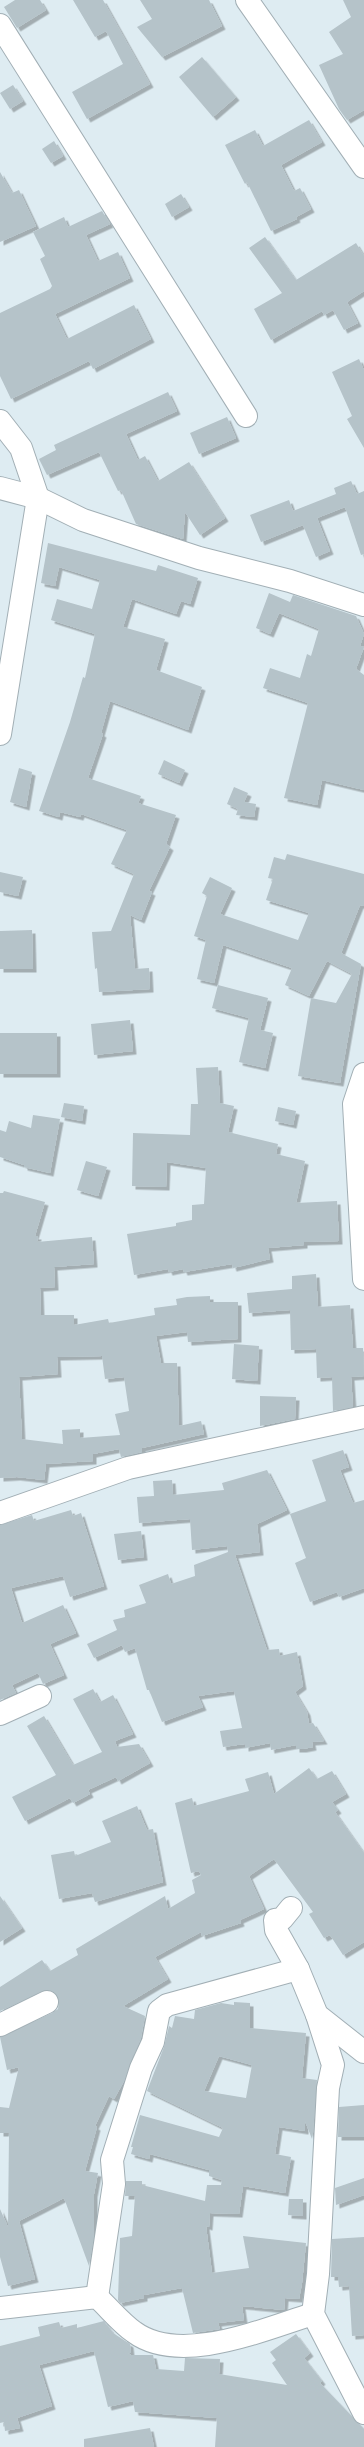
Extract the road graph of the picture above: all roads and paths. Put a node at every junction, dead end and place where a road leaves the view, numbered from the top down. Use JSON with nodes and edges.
{"nodes":[{"id":1,"x":247,"y":0,"type":"edge"},
{"id":2,"x":0,"y":26,"type":"edge"},
{"id":3,"x":364,"y":167,"type":"edge"},
{"id":4,"x":246,"y":416,"type":"dead end"},
{"id":5,"x":0,"y":421,"type":"edge"},
{"id":6,"x":0,"y":488,"type":"edge"},
{"id":7,"x":38,"y":498,"type":"junction"},
{"id":8,"x":364,"y":605,"type":"edge"},
{"id":9,"x":4,"y":692,"type":"edge"},
{"id":10,"x":0,"y":734,"type":"edge"},
{"id":11,"x":364,"y":1074,"type":"edge"},
{"id":12,"x":364,"y":1279,"type":"edge"},
{"id":13,"x":364,"y":1417,"type":"edge"},
{"id":14,"x":0,"y":1513,"type":"edge"},
{"id":15,"x":40,"y":1696,"type":"dead end"},
{"id":16,"x":0,"y":1714,"type":"edge"},
{"id":17,"x":291,"y":1908,"type":"dead end"},
{"id":18,"x":298,"y":1969,"type":"junction"},
{"id":19,"x":47,"y":2002,"type":"dead end"},
{"id":20,"x":317,"y":2016,"type":"junction"},
{"id":21,"x":0,"y":2025,"type":"edge"},
{"id":22,"x":364,"y":2052,"type":"edge"},
{"id":23,"x":97,"y":2296,"type":"junction"},
{"id":24,"x":0,"y":2308,"type":"edge"},
{"id":25,"x":313,"y":2314,"type":"junction"},
{"id":26,"x":364,"y":2413,"type":"edge"}],
"edges":[{"from":1,"to":3,"type":"street"},
{"from":2,"to":4,"type":"street"},
{"from":5,"to":7,"type":"street"},
{"from":6,"to":7,"type":"street"},
{"from":7,"to":8,"type":"street"},
{"from":7,"to":9,"type":"street"},
{"from":9,"to":10,"type":"street"},
{"from":11,"to":12,"type":"street"},
{"from":13,"to":14,"type":"street"},
{"from":15,"to":16,"type":"street"},
{"from":17,"to":18,"type":"street"},
{"from":18,"to":20,"type":"street"},
{"from":18,"to":23,"type":"street"},
{"from":19,"to":21,"type":"street"},
{"from":20,"to":22,"type":"street"},
{"from":20,"to":25,"type":"street"},
{"from":23,"to":24,"type":"street"},
{"from":23,"to":25,"type":"street"},
{"from":25,"to":26,"type":"street"}]}
